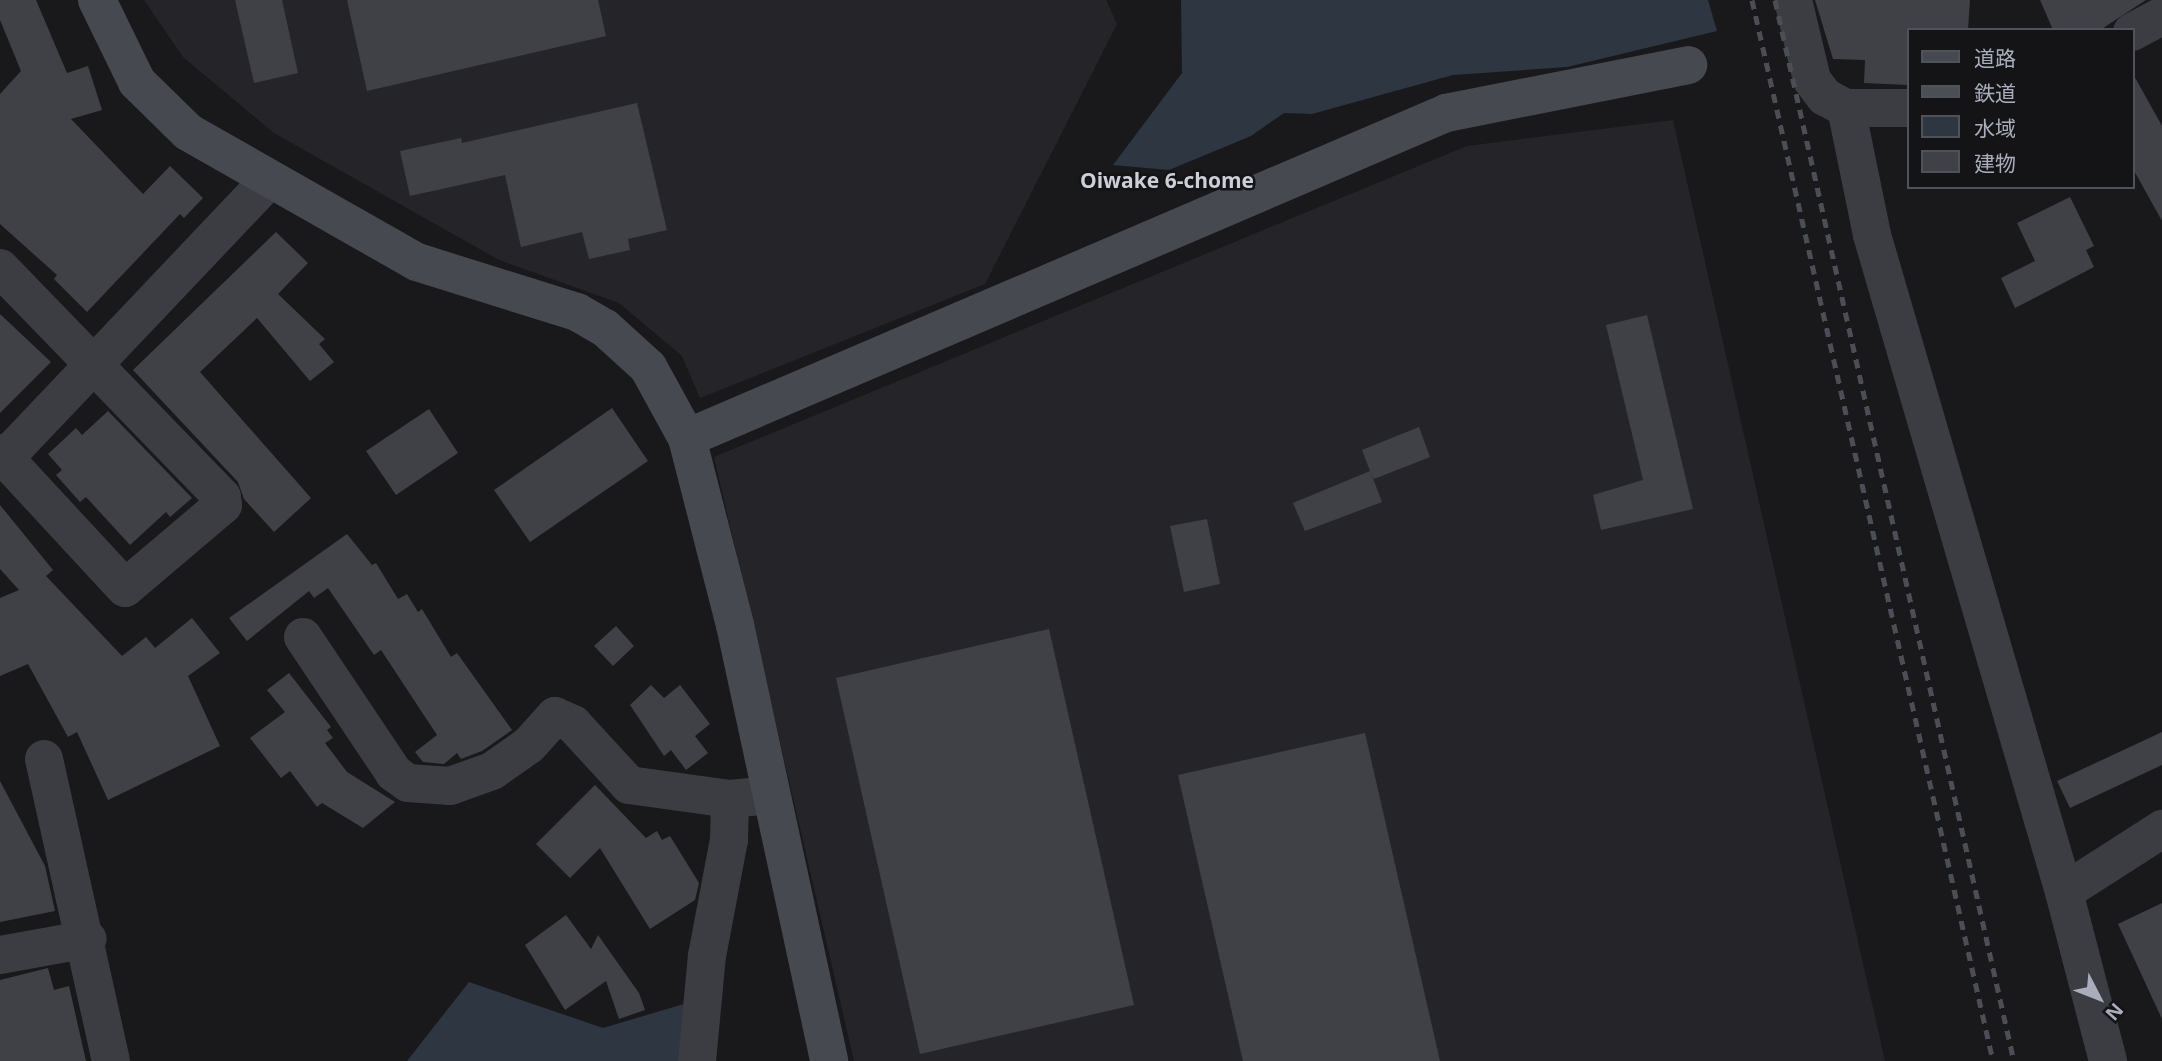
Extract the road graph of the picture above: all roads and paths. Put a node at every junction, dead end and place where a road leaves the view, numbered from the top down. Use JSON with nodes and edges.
{"nodes":[{"id":1,"x":97,"y":0,"type":"edge"},
{"id":2,"x":1793,"y":0,"type":"edge"},
{"id":3,"x":2162,"y":16,"type":"edge"},
{"id":4,"x":2134,"y":31,"type":"edge"},
{"id":5,"x":1688,"y":65,"type":"dead end"},
{"id":6,"x":1906,"y":107,"type":"edge"},
{"id":7,"x":1846,"y":108,"type":"junction"},
{"id":8,"x":268,"y":181,"type":"junction"},
{"id":9,"x":0,"y":268,"type":"edge"},
{"id":10,"x":95,"y":362,"type":"junction"},
{"id":11,"x":687,"y":438,"type":"junction"},
{"id":12,"x":2,"y":456,"type":"edge"},
{"id":13,"x":303,"y":637,"type":"dead end"},
{"id":14,"x":44,"y":759,"type":"dead end"},
{"id":15,"x":770,"y":795,"type":"junction"},
{"id":16,"x":730,"y":799,"type":"junction"},
{"id":17,"x":2162,"y":829,"type":"edge"},
{"id":18,"x":2064,"y":892,"type":"junction"},
{"id":19,"x":88,"y":939,"type":"junction"},
{"id":20,"x":0,"y":955,"type":"edge"},
{"id":21,"x":111,"y":1061,"type":"edge"},
{"id":22,"x":697,"y":1061,"type":"edge"},
{"id":23,"x":829,"y":1061,"type":"edge"},
{"id":24,"x":2108,"y":1061,"type":"edge"}],
"edges":[{"from":1,"to":8,"type":"street"},
{"from":2,"to":7,"type":"street"},
{"from":3,"to":4,"type":"street"},
{"from":5,"to":11,"type":"street"},
{"from":6,"to":7,"type":"street"},
{"from":7,"to":18,"type":"street"},
{"from":8,"to":10,"type":"street"},
{"from":8,"to":11,"type":"street"},
{"from":9,"to":10,"type":"street"},
{"from":10,"to":12,"type":"street"},
{"from":10,"to":12,"type":"street"},
{"from":11,"to":15,"type":"street"},
{"from":13,"to":16,"type":"street"},
{"from":14,"to":19,"type":"street"},
{"from":15,"to":16,"type":"street"},
{"from":15,"to":23,"type":"street"},
{"from":16,"to":22,"type":"street"},
{"from":17,"to":18,"type":"street"},
{"from":18,"to":24,"type":"street"},
{"from":19,"to":20,"type":"street"},
{"from":19,"to":21,"type":"street"}]}
